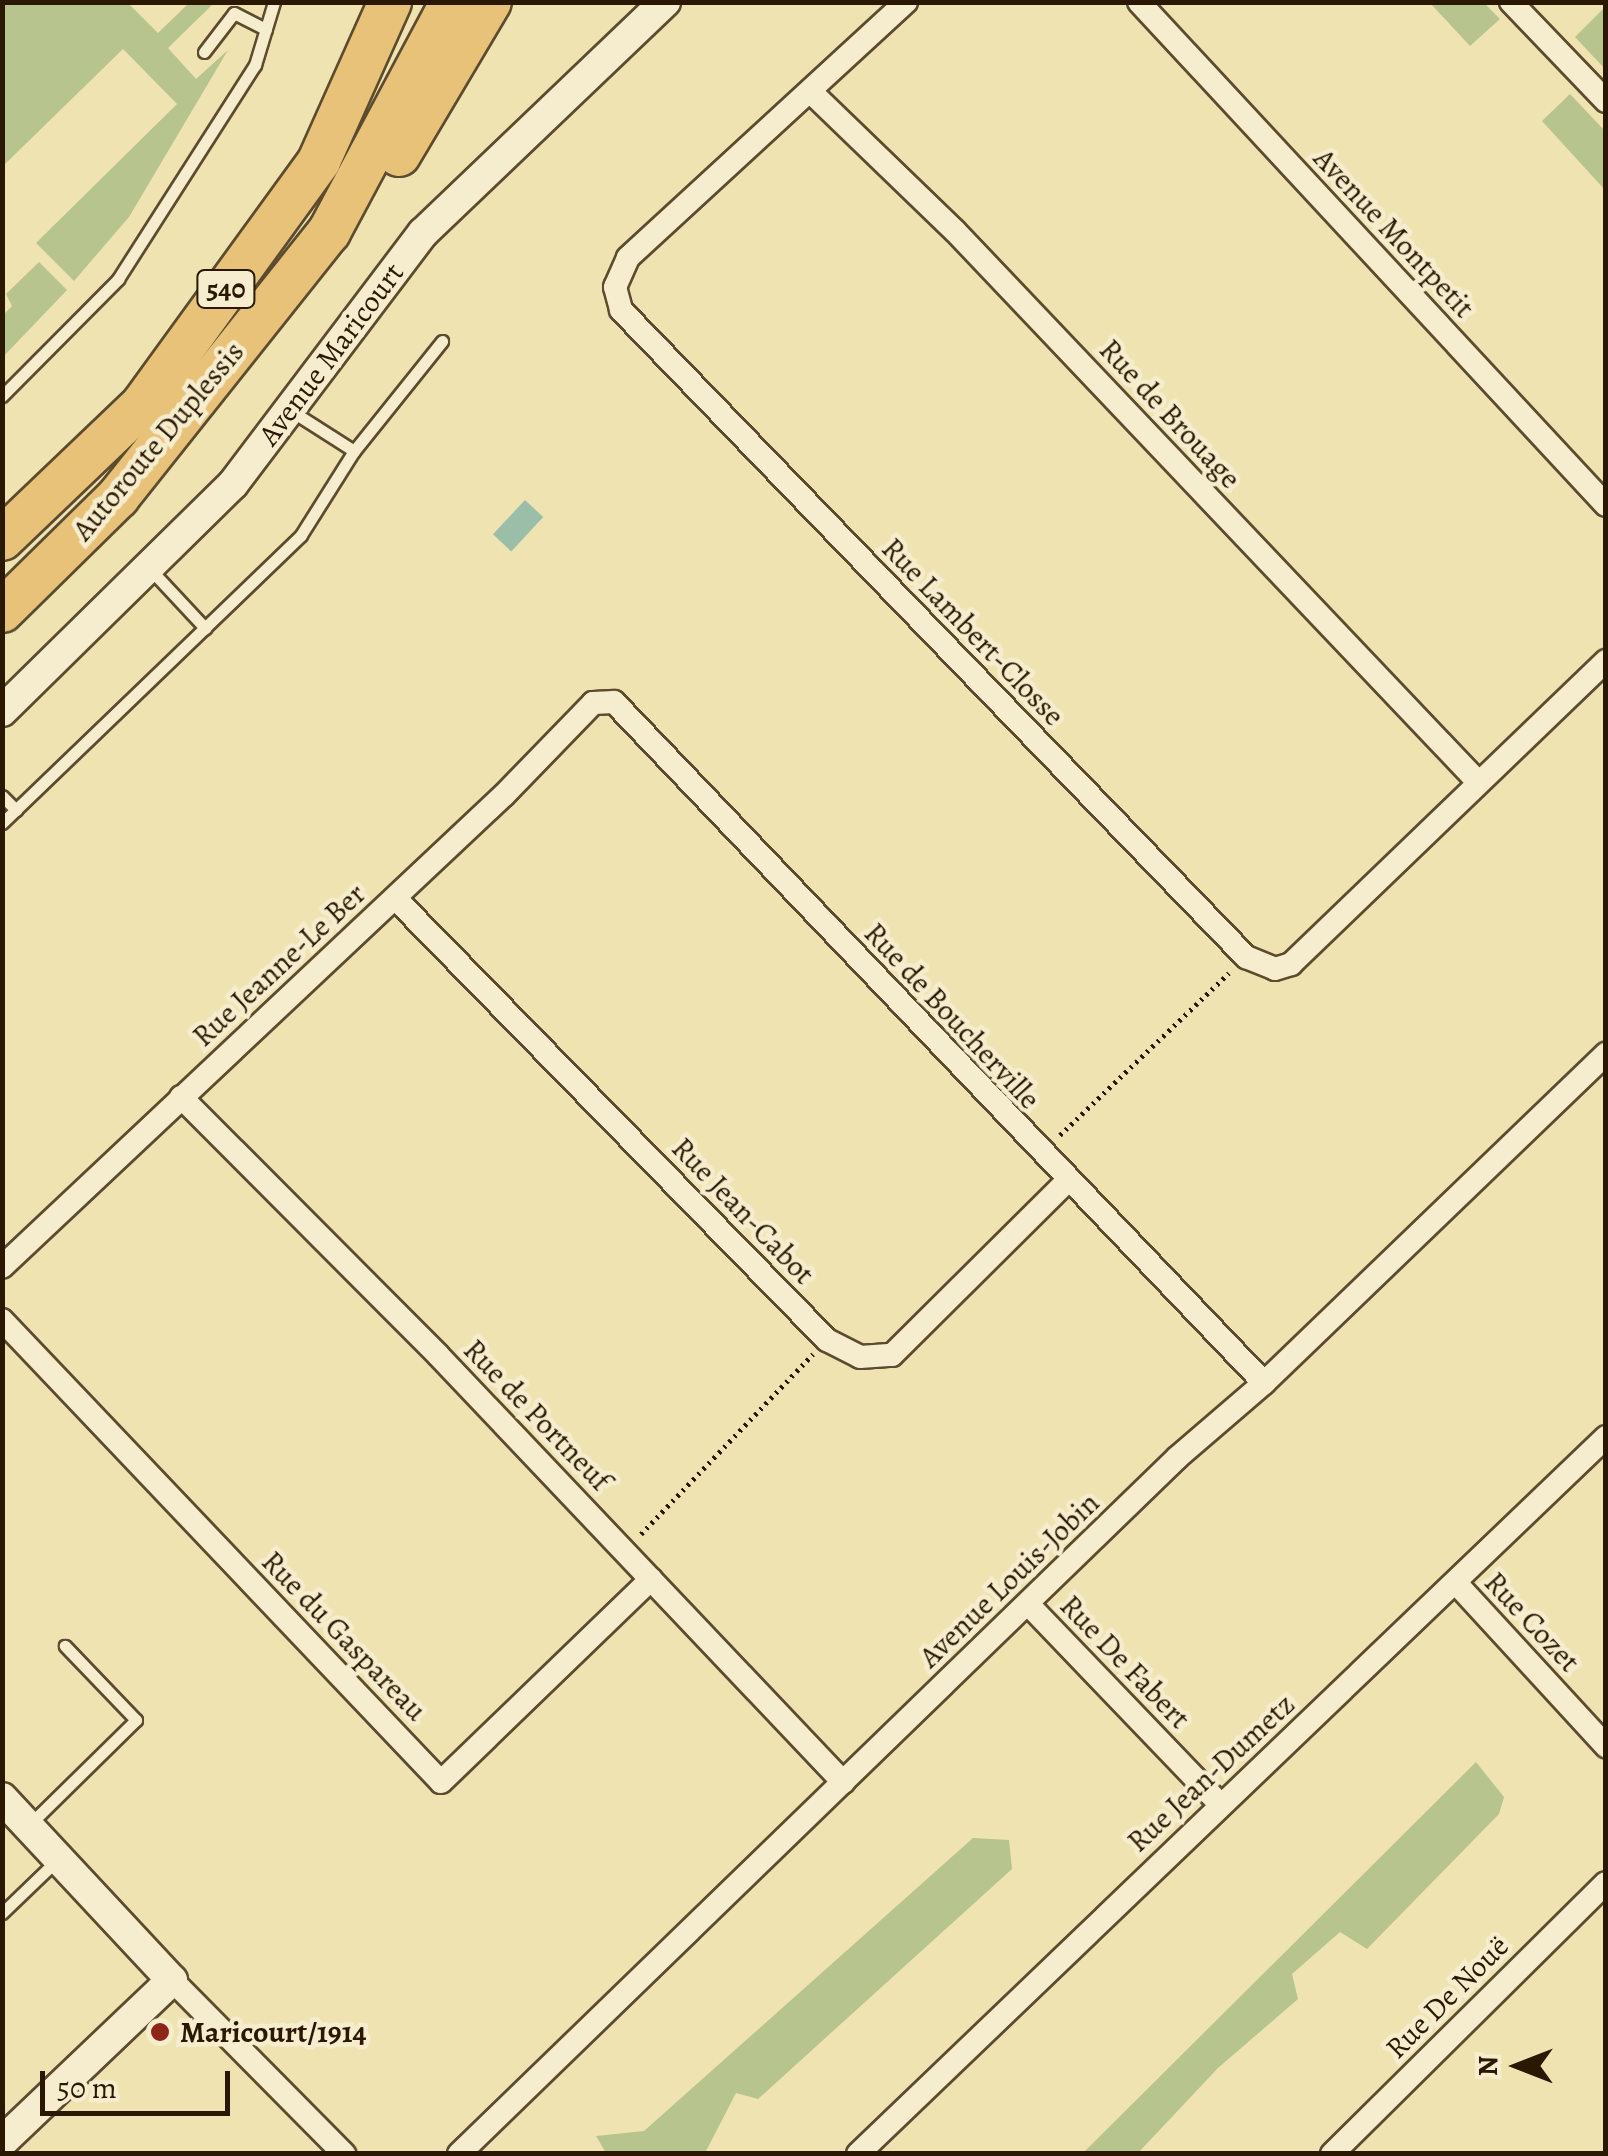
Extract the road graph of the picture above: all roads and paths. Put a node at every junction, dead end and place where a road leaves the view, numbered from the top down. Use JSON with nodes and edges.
{"nodes":[{"id":1,"x":274,"y":2,"type":"edge"},
{"id":2,"x":390,"y":2,"type":"edge"},
{"id":3,"x":452,"y":2,"type":"edge"},
{"id":4,"x":490,"y":2,"type":"edge"},
{"id":5,"x":665,"y":2,"type":"edge"},
{"id":6,"x":906,"y":2,"type":"edge"},
{"id":7,"x":1139,"y":2,"type":"edge"},
{"id":8,"x":1511,"y":2,"type":"edge"},
{"id":9,"x":266,"y":28,"type":"junction"},
{"id":10,"x":204,"y":52,"type":"dead end"},
{"id":11,"x":812,"y":93,"type":"junction"},
{"id":12,"x":1606,"y":101,"type":"edge"},
{"id":13,"x":442,"y":341,"type":"dead end"},
{"id":14,"x":2,"y":396,"type":"edge"},
{"id":15,"x":289,"y":410,"type":"junction"},
{"id":16,"x":354,"y":451,"type":"junction"},
{"id":17,"x":118,"y":497,"type":"junction"},
{"id":18,"x":1606,"y":505,"type":"edge"},
{"id":19,"x":2,"y":539,"type":"edge"},
{"id":20,"x":149,"y":568,"type":"junction"},
{"id":21,"x":2,"y":611,"type":"edge"},
{"id":22,"x":205,"y":628,"type":"junction"},
{"id":23,"x":1606,"y":662,"type":"edge"},
{"id":24,"x":593,"y":703,"type":"joint"},
{"id":25,"x":2,"y":711,"type":"edge"},
{"id":26,"x":1478,"y":782,"type":"junction"},
{"id":27,"x":2,"y":796,"type":"edge"},
{"id":28,"x":16,"y":810,"type":"junction"},
{"id":29,"x":2,"y":823,"type":"edge"},
{"id":30,"x":395,"y":898,"type":"junction"},
{"id":31,"x":1246,"y":957,"type":"junction"},
{"id":32,"x":1606,"y":1054,"type":"edge"},
{"id":33,"x":181,"y":1097,"type":"junction"},
{"id":34,"x":1041,"y":1154,"type":"junction"},
{"id":35,"x":1067,"y":1181,"type":"junction"},
{"id":36,"x":2,"y":1268,"type":"edge"},
{"id":37,"x":2,"y":1320,"type":"edge"},
{"id":38,"x":826,"y":1340,"type":"junction"},
{"id":39,"x":1264,"y":1383,"type":"junction"},
{"id":40,"x":1606,"y":1437,"type":"edge"},
{"id":41,"x":626,"y":1552,"type":"junction"},
{"id":42,"x":651,"y":1579,"type":"junction"},
{"id":43,"x":1456,"y":1584,"type":"junction"},
{"id":44,"x":1028,"y":1604,"type":"junction"},
{"id":45,"x":64,"y":1646,"type":"dead end"},
{"id":46,"x":1606,"y":1746,"type":"edge"},
{"id":47,"x":844,"y":1782,"type":"junction"},
{"id":48,"x":2,"y":1798,"type":"edge"},
{"id":49,"x":1220,"y":1804,"type":"junction"},
{"id":50,"x":28,"y":1825,"type":"junction"},
{"id":51,"x":60,"y":1858,"type":"junction"},
{"id":52,"x":1606,"y":1883,"type":"edge"},
{"id":53,"x":2,"y":1913,"type":"edge"},
{"id":54,"x":172,"y":1980,"type":"junction"},
{"id":55,"x":2,"y":2142,"type":"edge"},
{"id":56,"x":344,"y":2154,"type":"edge"},
{"id":57,"x":459,"y":2154,"type":"edge"},
{"id":58,"x":858,"y":2154,"type":"edge"},
{"id":59,"x":1332,"y":2154,"type":"edge"}],
"edges":[{"from":1,"to":9,"type":"lane"},
{"from":2,"to":19,"type":"highway","name":"Autoroute Duplessis","number":"540"},
{"from":3,"to":17,"type":"highway","name":"Autoroute Duplessis","number":"540"},
{"from":4,"to":17,"type":"highway"},
{"from":5,"to":15,"type":"street","name":"Avenue Maricourt"},
{"from":6,"to":11,"type":"street","name":"Rue Lambert-Closse"},
{"from":7,"to":18,"type":"street","name":"Avenue Montpetit"},
{"from":8,"to":12,"type":"street"},
{"from":9,"to":10,"type":"lane"},
{"from":9,"to":14,"type":"lane"},
{"from":11,"to":26,"type":"street","name":"Rue de Brouage"},
{"from":11,"to":31,"type":"street","name":"Rue Lambert-Closse"},
{"from":13,"to":16,"type":"lane"},
{"from":15,"to":16,"type":"lane"},
{"from":15,"to":20,"type":"street","name":"Avenue Maricourt"},
{"from":16,"to":22,"type":"lane"},
{"from":17,"to":21,"type":"highway","name":"Autoroute Duplessis","number":"540"},
{"from":20,"to":22,"type":"lane"},
{"from":20,"to":25,"type":"street","name":"Avenue Maricourt"},
{"from":22,"to":28,"type":"lane"},
{"from":23,"to":26,"type":"street"},
{"from":24,"to":30,"type":"street","name":"Rue Jeanne-Le Ber"},
{"from":24,"to":34,"type":"street","name":"Rue de Boucherville"},
{"from":26,"to":31,"type":"street"},
{"from":27,"to":28,"type":"lane"},
{"from":28,"to":29,"type":"lane"},
{"from":30,"to":33,"type":"street","name":"Rue Jeanne-Le Ber"},
{"from":30,"to":38,"type":"street","name":"Rue Jean-Cabot"},
{"from":31,"to":34,"type":"path"},
{"from":32,"to":39,"type":"street","name":"Avenue Louis-Jobin"},
{"from":33,"to":36,"type":"street","name":"Rue Jeanne-Le Ber"},
{"from":33,"to":41,"type":"street","name":"Rue de Portneuf"},
{"from":34,"to":35,"type":"street","name":"Rue de Boucherville"},
{"from":35,"to":38,"type":"street","name":"Rue Jean-Cabot"},
{"from":35,"to":39,"type":"street","name":"Rue de Boucherville"},
{"from":37,"to":42,"type":"street","name":"Rue du Gaspareau"},
{"from":38,"to":41,"type":"path"},
{"from":39,"to":44,"type":"street","name":"Avenue Louis-Jobin"},
{"from":40,"to":43,"type":"street","name":"Rue Jean-Dumetz"},
{"from":41,"to":42,"type":"street","name":"Rue de Portneuf"},
{"from":42,"to":47,"type":"street","name":"Rue de Portneuf"},
{"from":43,"to":46,"type":"street","name":"Rue Cozet"},
{"from":43,"to":49,"type":"street","name":"Rue Jean-Dumetz"},
{"from":44,"to":47,"type":"street","name":"Avenue Louis-Jobin"},
{"from":44,"to":49,"type":"street","name":"Rue De Fabert"},
{"from":45,"to":50,"type":"lane"},
{"from":47,"to":57,"type":"street","name":"Avenue Louis-Jobin"},
{"from":48,"to":50,"type":"street"},
{"from":49,"to":58,"type":"street","name":"Rue Jean-Dumetz"},
{"from":50,"to":51,"type":"street"},
{"from":51,"to":53,"type":"lane"},
{"from":51,"to":54,"type":"street"},
{"from":52,"to":59,"type":"street","name":"Rue De Nouë"},
{"from":54,"to":55,"type":"street"},
{"from":54,"to":56,"type":"street"}]}
